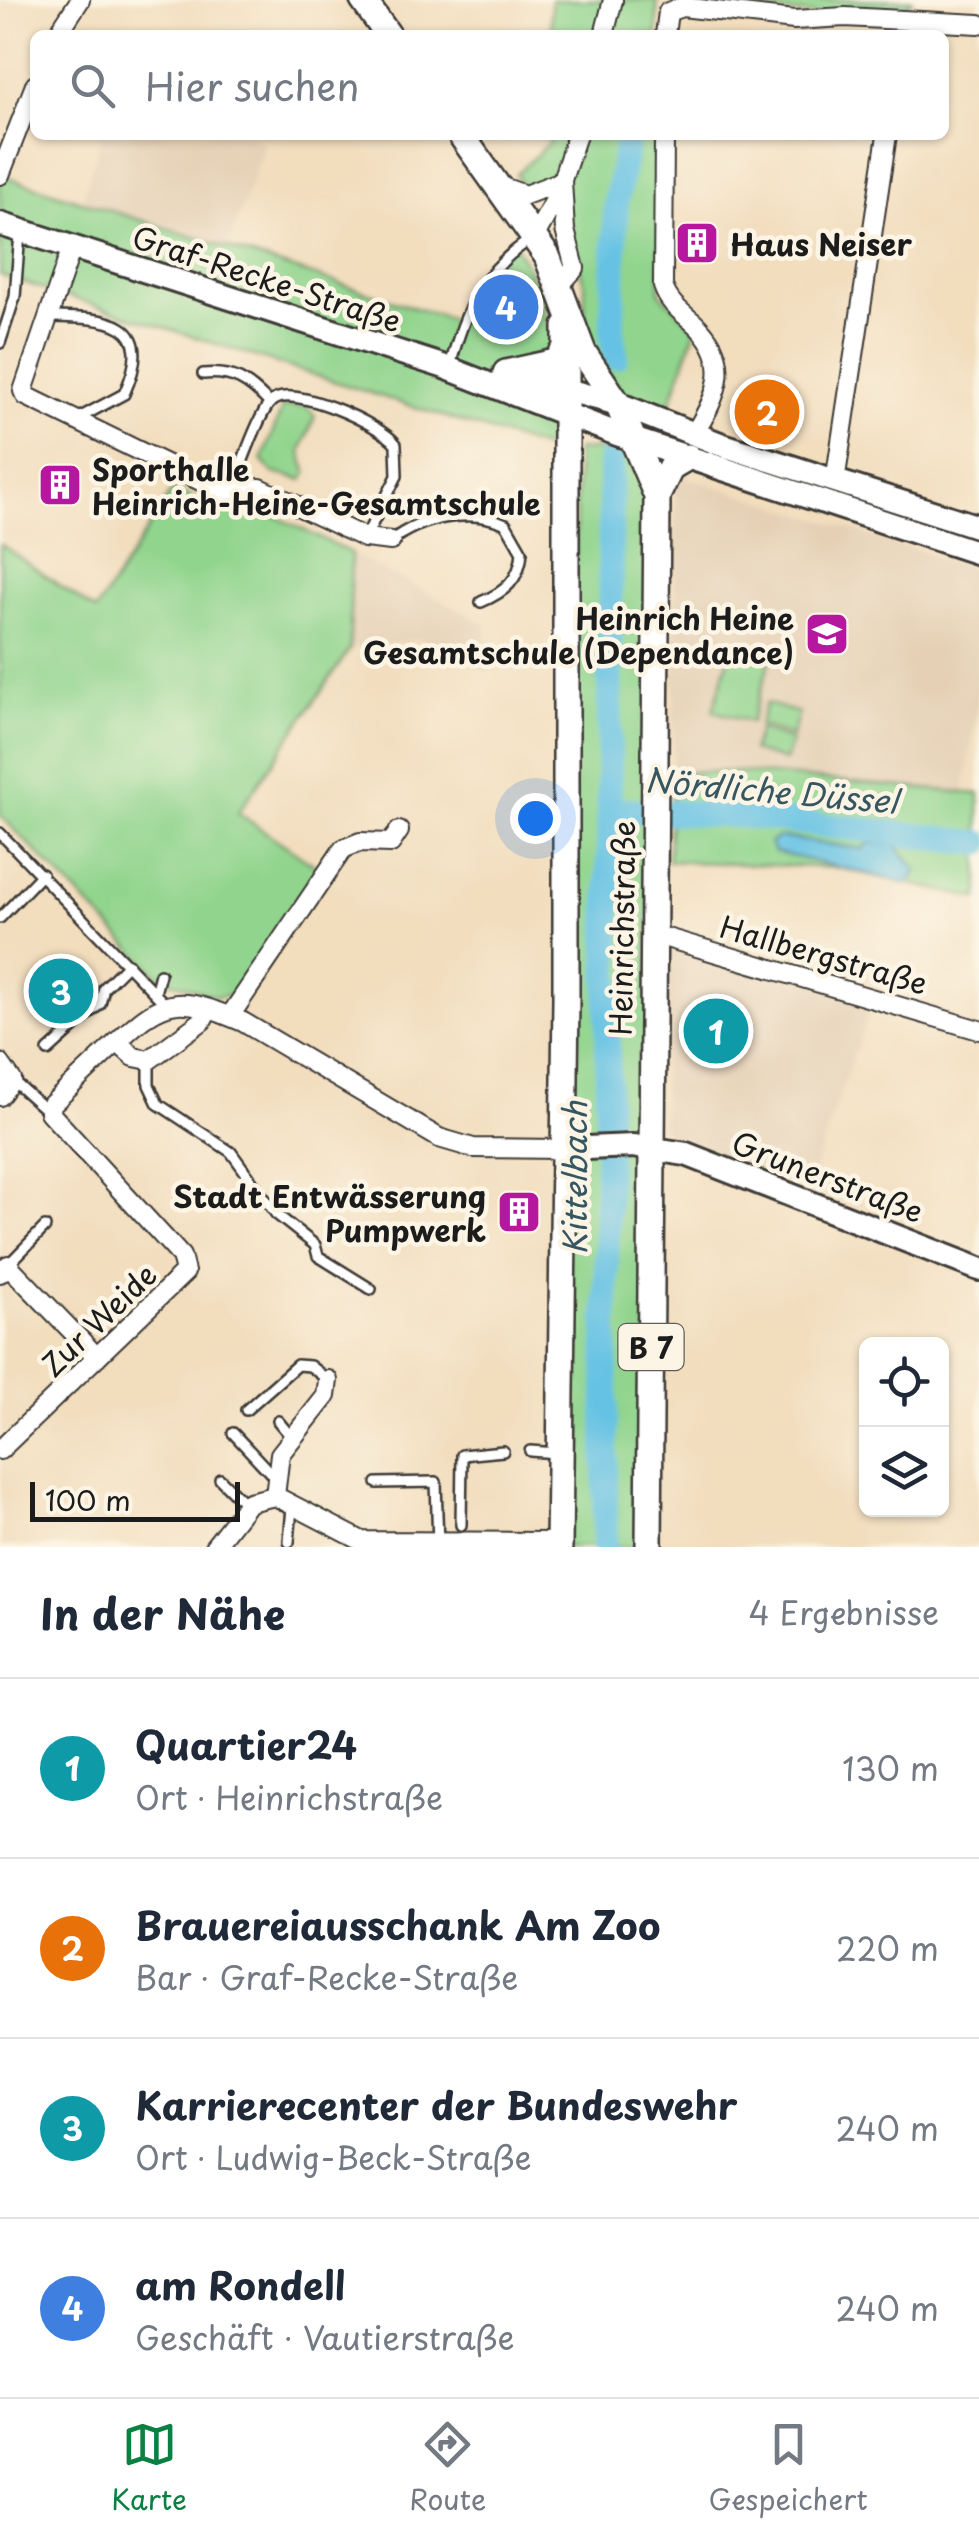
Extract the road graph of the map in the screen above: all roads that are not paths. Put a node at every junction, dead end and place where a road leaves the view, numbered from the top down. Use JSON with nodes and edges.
{"nodes":[{"id":1,"x":80,"y":0,"type":"edge"},
{"id":2,"x":363,"y":0,"type":"edge"},
{"id":3,"x":614,"y":0,"type":"edge"},
{"id":4,"x":979,"y":24,"type":"edge"},
{"id":5,"x":902,"y":27,"type":"edge"},
{"id":6,"x":61,"y":30,"type":"edge"},
{"id":7,"x":384,"y":30,"type":"edge"},
{"id":8,"x":605,"y":30,"type":"edge"},
{"id":9,"x":665,"y":30,"type":"edge"},
{"id":10,"x":30,"y":98,"type":"edge"},
{"id":11,"x":468,"y":140,"type":"edge"},
{"id":12,"x":575,"y":140,"type":"edge"},
{"id":13,"x":664,"y":140,"type":"edge"},
{"id":14,"x":885,"y":140,"type":"edge"},
{"id":15,"x":0,"y":176,"type":"edge"},
{"id":16,"x":562,"y":182,"type":"junction"},
{"id":17,"x":497,"y":186,"type":"junction"},
{"id":18,"x":10,"y":227,"type":"edge"},
{"id":19,"x":535,"y":236,"type":"junction"},
{"id":20,"x":72,"y":247,"type":"junction"},
{"id":21,"x":563,"y":297,"type":"junction"},
{"id":22,"x":50,"y":317,"type":"junction"},
{"id":23,"x":0,"y":343,"type":"edge"},
{"id":24,"x":566,"y":347,"type":"junction"},
{"id":25,"x":446,"y":367,"type":"junction"},
{"id":26,"x":506,"y":373,"type":"junction"},
{"id":27,"x":204,"y":374,"type":"dead end"},
{"id":28,"x":568,"y":401,"type":"junction"},
{"id":29,"x":268,"y":403,"type":"junction"},
{"id":30,"x":618,"y":404,"type":"junction"},
{"id":31,"x":75,"y":420,"type":"junction"},
{"id":32,"x":636,"y":441,"type":"junction"},
{"id":33,"x":691,"y":446,"type":"junction"},
{"id":34,"x":835,"y":482,"type":"junction"},
{"id":35,"x":235,"y":492,"type":"junction"},
{"id":36,"x":657,"y":496,"type":"junction"},
{"id":37,"x":979,"y":526,"type":"edge"},
{"id":38,"x":365,"y":538,"type":"junction"},
{"id":39,"x":391,"y":540,"type":"joint"},
{"id":40,"x":979,"y":553,"type":"edge"},
{"id":41,"x":481,"y":602,"type":"dead end"},
{"id":42,"x":399,"y":831,"type":"dead end"},
{"id":43,"x":0,"y":833,"type":"edge"},
{"id":44,"x":42,"y":874,"type":"junction"},
{"id":45,"x":0,"y":918,"type":"edge"},
{"id":46,"x":653,"y":934,"type":"junction"},
{"id":47,"x":128,"y":964,"type":"junction"},
{"id":48,"x":160,"y":974,"type":"dead end"},
{"id":49,"x":160,"y":1001,"type":"junction"},
{"id":50,"x":208,"y":1008,"type":"junction"},
{"id":51,"x":230,"y":1016,"type":"junction"},
{"id":52,"x":979,"y":1030,"type":"edge"},
{"id":53,"x":117,"y":1042,"type":"junction"},
{"id":54,"x":48,"y":1052,"type":"dead end"},
{"id":55,"x":149,"y":1060,"type":"junction"},
{"id":56,"x":0,"y":1063,"type":"edge"},
{"id":57,"x":12,"y":1080,"type":"junction"},
{"id":58,"x":0,"y":1096,"type":"edge"},
{"id":59,"x":50,"y":1112,"type":"junction"},
{"id":60,"x":652,"y":1147,"type":"junction"},
{"id":61,"x":563,"y":1149,"type":"junction"},
{"id":62,"x":45,"y":1226,"type":"dead end"},
{"id":63,"x":979,"y":1268,"type":"edge"},
{"id":64,"x":4,"y":1269,"type":"edge"},
{"id":65,"x":370,"y":1289,"type":"dead end"},
{"id":66,"x":97,"y":1357,"type":"junction"},
{"id":67,"x":328,"y":1380,"type":"joint"},
{"id":68,"x":246,"y":1410,"type":"dead end"},
{"id":69,"x":278,"y":1421,"type":"dead end"},
{"id":70,"x":233,"y":1433,"type":"dead end"},
{"id":71,"x":292,"y":1438,"type":"junction"},
{"id":72,"x":0,"y":1450,"type":"edge"},
{"id":73,"x":503,"y":1451,"type":"dead end"},
{"id":74,"x":530,"y":1451,"type":"dead end"},
{"id":75,"x":558,"y":1454,"type":"junction"},
{"id":76,"x":220,"y":1480,"type":"dead end"},
{"id":77,"x":377,"y":1483,"type":"dead end"},
{"id":78,"x":276,"y":1487,"type":"junction"},
{"id":79,"x":246,"y":1504,"type":"junction"},
{"id":80,"x":292,"y":1507,"type":"junction"},
{"id":81,"x":461,"y":1525,"type":"dead end"},
{"id":82,"x":289,"y":1542,"type":"dead end"},
{"id":83,"x":438,"y":1545,"type":"edge"},
{"id":84,"x":559,"y":1545,"type":"edge"},
{"id":85,"x":214,"y":1547,"type":"edge"},
{"id":86,"x":648,"y":1547,"type":"edge"}],
"edges":[{"from":1,"to":6,"type":"street"},
{"from":2,"to":7,"type":"main road"},
{"from":3,"to":8,"type":"street"},
{"from":4,"to":5,"type":"street"},
{"from":5,"to":9,"type":"street"},
{"from":10,"to":15,"type":"street"},
{"from":11,"to":17,"type":"main road","number":"B 7"},
{"from":12,"to":16,"type":"street"},
{"from":13,"to":33,"type":"street"},
{"from":14,"to":34,"type":"street"},
{"from":16,"to":17,"type":"street"},
{"from":16,"to":19,"type":"street"},
{"from":16,"to":21,"type":"street"},
{"from":17,"to":19,"type":"main road","number":"B 7"},
{"from":18,"to":20,"type":"street","name":"Graf-Recke-Straße"},
{"from":18,"to":23,"type":"lane","name":"Graf-Recke-Straße"},
{"from":19,"to":21,"type":"main road","number":"B 7"},
{"from":19,"to":25,"type":"lane"},
{"from":20,"to":22,"type":"street"},
{"from":20,"to":25,"type":"street","name":"Graf-Recke-Straße"},
{"from":21,"to":24,"type":"main road","name":"Heinrichstraße","number":"B 7"},
{"from":21,"to":30,"type":"main road","name":"Heinrichstraße","number":"B 7"},
{"from":22,"to":31,"type":"street"},
{"from":22,"to":31,"type":"lane"},
{"from":24,"to":26,"type":"main road"},
{"from":24,"to":28,"type":"main road","name":"Heinrichstraße","number":"B 7"},
{"from":25,"to":26,"type":"street","name":"Graf-Recke-Straße"},
{"from":25,"to":28,"type":"street","name":"Graf-Recke-Straße"},
{"from":26,"to":28,"type":"street","name":"Graf-Recke-Straße"},
{"from":27,"to":29,"type":"lane"},
{"from":28,"to":30,"type":"street","name":"Graf-Recke-Straße"},
{"from":28,"to":32,"type":"street","name":"Graf-Recke-Straße"},
{"from":28,"to":61,"type":"main road","name":"Heinrichstraße","number":"B 7"},
{"from":29,"to":35,"type":"lane"},
{"from":29,"to":38,"type":"lane"},
{"from":30,"to":32,"type":"main road","name":"Heinrichstraße","number":"B 7"},
{"from":30,"to":33,"type":"street","name":"Graf-Recke-Straße"},
{"from":31,"to":35,"type":"street"},
{"from":32,"to":33,"type":"street","name":"Graf-Recke-Straße"},
{"from":32,"to":36,"type":"main road","name":"Heinrichstraße","number":"B 7"},
{"from":33,"to":34,"type":"street","name":"Graf-Recke-Straße"},
{"from":33,"to":36,"type":"main road"},
{"from":33,"to":40,"type":"street","name":"Graf-Recke-Straße"},
{"from":34,"to":37,"type":"street","name":"Graf-Recke-Straße"},
{"from":35,"to":38,"type":"street"},
{"from":36,"to":46,"type":"main road","name":"Heinrichstraße","number":"B 7"},
{"from":38,"to":39,"type":"street"},
{"from":39,"to":41,"type":"lane"},
{"from":42,"to":51,"type":"street"},
{"from":43,"to":44,"type":"lane"},
{"from":44,"to":45,"type":"lane"},
{"from":44,"to":47,"type":"lane"},
{"from":46,"to":52,"type":"street","name":"Hallbergstraße"},
{"from":46,"to":60,"type":"main road","name":"Heinrichstraße","number":"B 7"},
{"from":47,"to":49,"type":"lane"},
{"from":47,"to":54,"type":"lane"},
{"from":48,"to":49,"type":"lane"},
{"from":49,"to":50,"type":"street"},
{"from":49,"to":53,"type":"street"},
{"from":50,"to":51,"type":"street"},
{"from":50,"to":55,"type":"street"},
{"from":51,"to":61,"type":"street"},
{"from":53,"to":55,"type":"street"},
{"from":53,"to":59,"type":"street"},
{"from":55,"to":65,"type":"lane"},
{"from":56,"to":57,"type":"street"},
{"from":57,"to":58,"type":"street"},
{"from":57,"to":59,"type":"lane"},
{"from":59,"to":66,"type":"street","name":"Zur Weide"},
{"from":60,"to":61,"type":"street","name":"Grunerstraße"},
{"from":60,"to":63,"type":"street","name":"Grunerstraße"},
{"from":60,"to":86,"type":"main road","name":"Heinrichstraße","number":"B 7"},
{"from":61,"to":75,"type":"main road","name":"Heinrichstraße","number":"B 7"},
{"from":62,"to":64,"type":"lane"},
{"from":64,"to":66,"type":"street"},
{"from":66,"to":72,"type":"street","name":"Zur Weide"},
{"from":67,"to":68,"type":"lane"},
{"from":67,"to":71,"type":"street"},
{"from":69,"to":71,"type":"lane"},
{"from":70,"to":78,"type":"lane"},
{"from":71,"to":78,"type":"street"},
{"from":73,"to":81,"type":"lane"},
{"from":74,"to":75,"type":"lane"},
{"from":75,"to":84,"type":"main road","name":"Heinrichstraße","number":"B 7"},
{"from":76,"to":79,"type":"lane"},
{"from":77,"to":83,"type":"lane"},
{"from":78,"to":79,"type":"street"},
{"from":78,"to":80,"type":"street"},
{"from":79,"to":85,"type":"street"},
{"from":80,"to":82,"type":"lane"},
{"from":80,"to":83,"type":"street"},
{"from":83,"to":84,"type":"street"}]}
